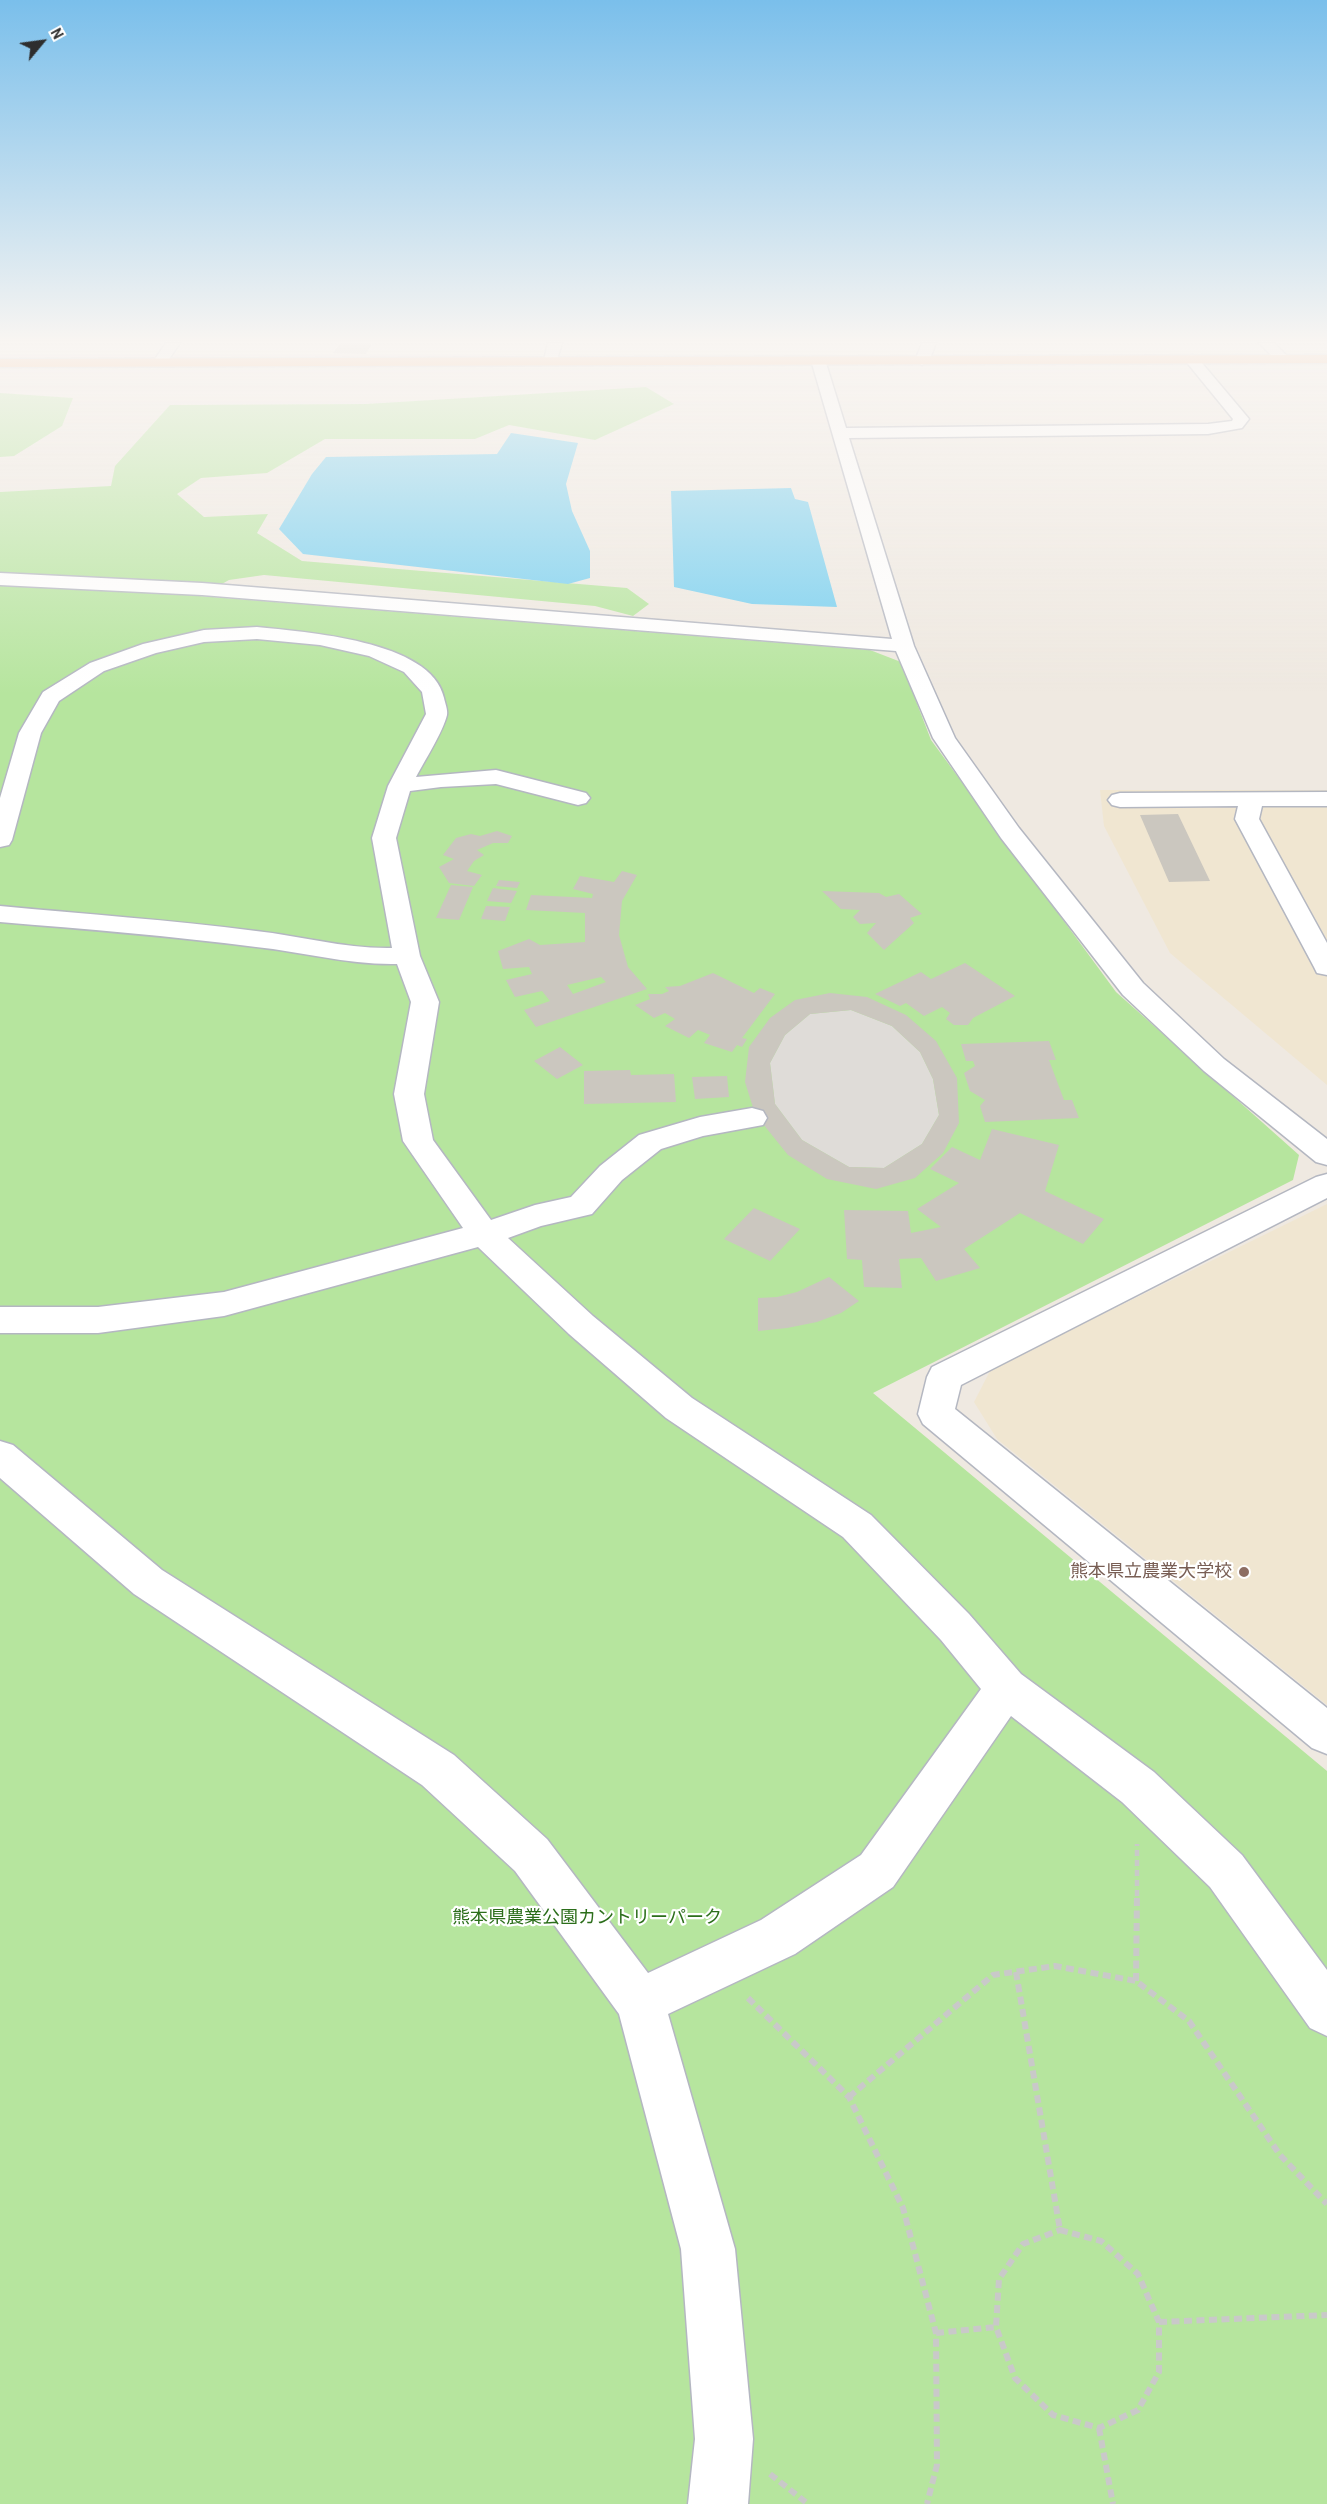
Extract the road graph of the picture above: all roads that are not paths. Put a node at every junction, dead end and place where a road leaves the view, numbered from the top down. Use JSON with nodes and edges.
{"nodes":[{"id":1,"x":848,"y":460,"type":"edge"},
{"id":2,"x":0,"y":579,"type":"edge"},
{"id":3,"x":904,"y":646,"type":"junction"},
{"id":4,"x":400,"y":786,"type":"junction"},
{"id":5,"x":578,"y":798,"type":"dead end"},
{"id":6,"x":1252,"y":799,"type":"junction"},
{"id":7,"x":1327,"y":799,"type":"edge"},
{"id":8,"x":1120,"y":800,"type":"dead end"},
{"id":9,"x":0,"y":840,"type":"edge"},
{"id":10,"x":0,"y":914,"type":"edge"},
{"id":11,"x":407,"y":956,"type":"junction"},
{"id":12,"x":1327,"y":967,"type":"edge"},
{"id":13,"x":752,"y":1118,"type":"dead end"},
{"id":14,"x":1327,"y":1155,"type":"edge"},
{"id":15,"x":1327,"y":1185,"type":"edge"},
{"id":16,"x":484,"y":1234,"type":"junction"},
{"id":17,"x":0,"y":1320,"type":"edge"},
{"id":18,"x":0,"y":1456,"type":"edge"},
{"id":19,"x":1006,"y":1688,"type":"junction"},
{"id":20,"x":1327,"y":1734,"type":"edge"},
{"id":21,"x":640,"y":2002,"type":"junction"},
{"id":22,"x":1327,"y":2011,"type":"edge"},
{"id":23,"x":718,"y":2504,"type":"edge"}],
"edges":[{"from":1,"to":3,"type":"street"},
{"from":2,"to":3,"type":"street"},
{"from":3,"to":14,"type":"street"},
{"from":4,"to":5,"type":"street"},
{"from":4,"to":9,"type":"street"},
{"from":4,"to":11,"type":"street"},
{"from":6,"to":7,"type":"street"},
{"from":6,"to":8,"type":"street"},
{"from":6,"to":12,"type":"street"},
{"from":10,"to":11,"type":"street"},
{"from":11,"to":16,"type":"street"},
{"from":13,"to":16,"type":"street"},
{"from":15,"to":20,"type":"street"},
{"from":16,"to":17,"type":"street"},
{"from":16,"to":19,"type":"street"},
{"from":18,"to":21,"type":"street"},
{"from":19,"to":21,"type":"street"},
{"from":19,"to":22,"type":"street"},
{"from":21,"to":23,"type":"street"}]}
